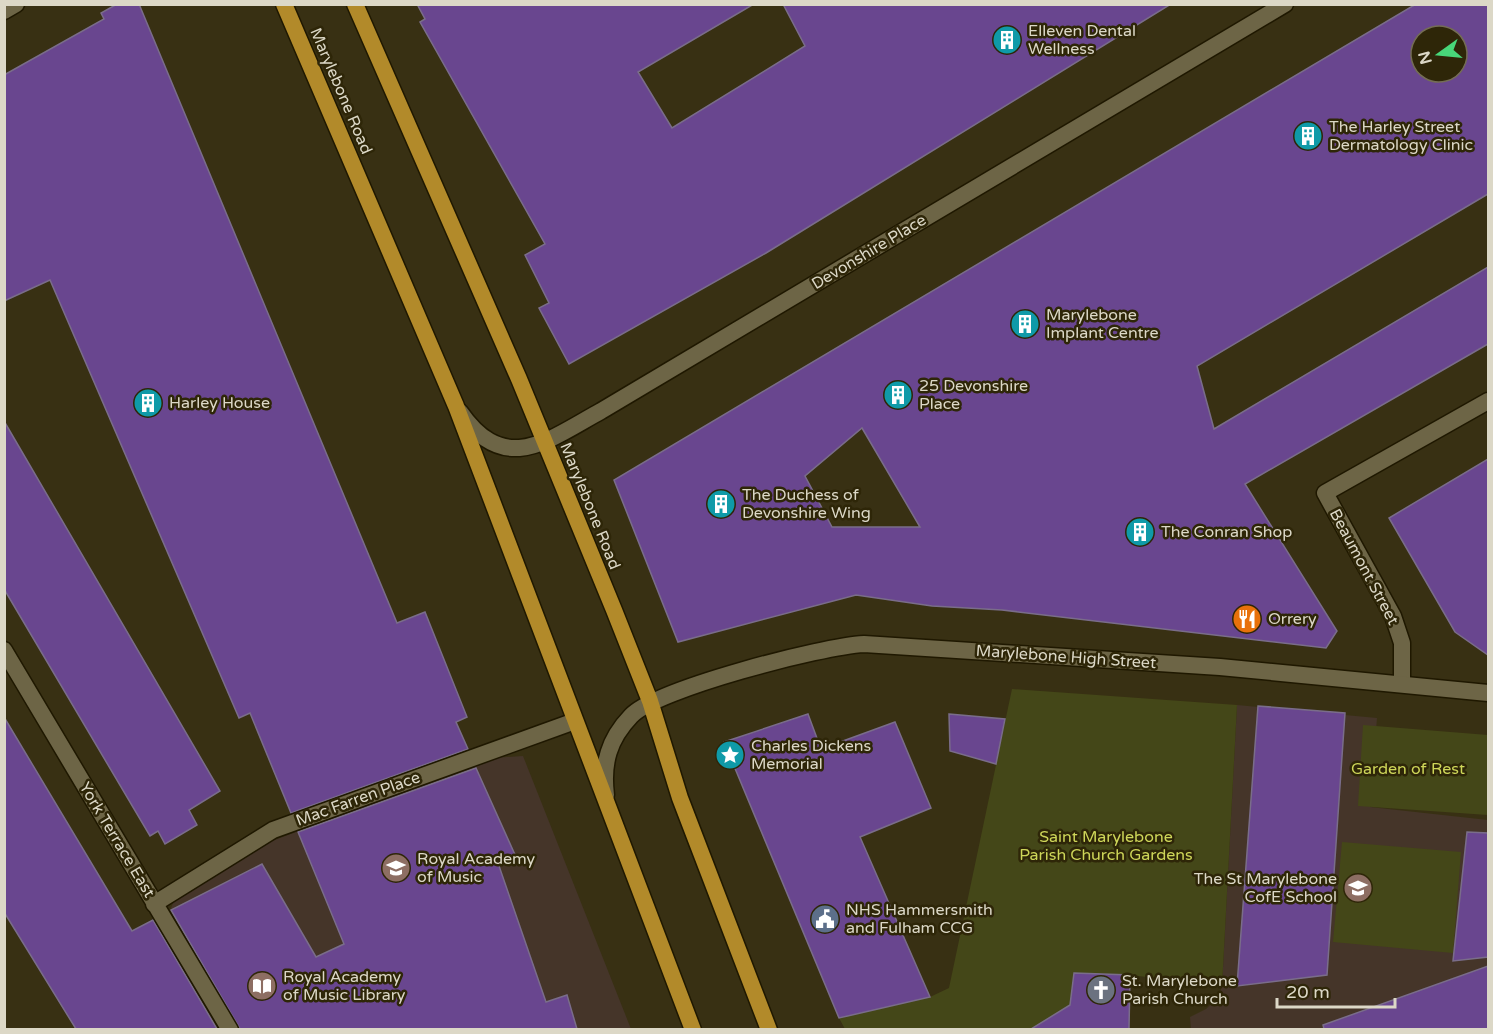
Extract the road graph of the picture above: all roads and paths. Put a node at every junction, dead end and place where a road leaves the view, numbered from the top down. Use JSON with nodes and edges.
{"nodes":[{"id":1,"x":16,"y":4,"type":"edge"},
{"id":2,"x":284,"y":4,"type":"edge"},
{"id":3,"x":355,"y":4,"type":"edge"},
{"id":4,"x":1285,"y":4,"type":"edge"},
{"id":5,"x":4,"y":11,"type":"edge"},
{"id":6,"x":1488,"y":402,"type":"edge"},
{"id":7,"x":456,"y":406,"type":"junction"},
{"id":8,"x":545,"y":442,"type":"junction"},
{"id":9,"x":4,"y":650,"type":"edge"},
{"id":10,"x":1402,"y":684,"type":"junction"},
{"id":11,"x":1488,"y":693,"type":"edge"},
{"id":12,"x":650,"y":701,"type":"junction"},
{"id":13,"x":575,"y":721,"type":"junction"},
{"id":14,"x":608,"y":810,"type":"junction"},
{"id":15,"x":154,"y":904,"type":"junction"},
{"id":16,"x":230,"y":1029,"type":"edge"},
{"id":17,"x":693,"y":1029,"type":"edge"},
{"id":18,"x":769,"y":1029,"type":"edge"}],
"edges":[{"from":1,"to":5,"type":"street"},
{"from":2,"to":7,"type":"highway","name":"Marylebone Road"},
{"from":3,"to":8,"type":"highway","name":"Marylebone Road"},
{"from":4,"to":8,"type":"street","name":"Devonshire Place"},
{"from":6,"to":10,"type":"street","name":"Beaumont Street"},
{"from":7,"to":8,"type":"street","name":"Devonshire Place"},
{"from":7,"to":13,"type":"highway","name":"Marylebone Road"},
{"from":8,"to":12,"type":"highway","name":"Marylebone Road"},
{"from":9,"to":15,"type":"street","name":"York Terrace East"},
{"from":10,"to":11,"type":"street","name":"Marylebone High Street"},
{"from":10,"to":12,"type":"street","name":"Marylebone High Street"},
{"from":12,"to":14,"type":"street"},
{"from":12,"to":18,"type":"highway","name":"Marylebone Road"},
{"from":13,"to":14,"type":"highway","name":"Marylebone Road"},
{"from":13,"to":15,"type":"street","name":"Mac Farren Place"},
{"from":14,"to":17,"type":"highway","name":"Marylebone Road"},
{"from":15,"to":16,"type":"street","name":"York Terrace East"}]}
